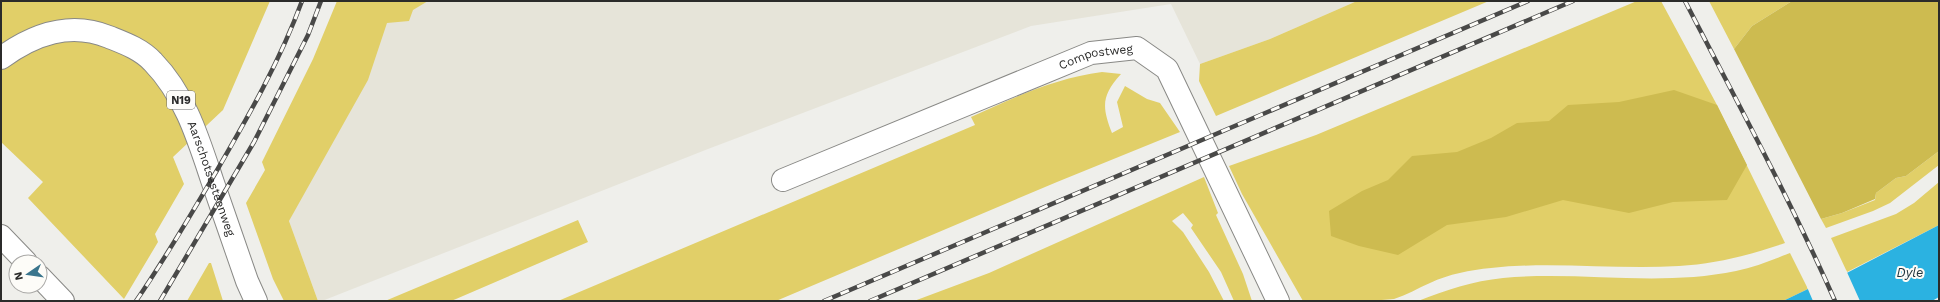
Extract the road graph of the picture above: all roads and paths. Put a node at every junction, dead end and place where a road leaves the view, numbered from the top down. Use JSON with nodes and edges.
{"nodes":[{"id":1,"x":1,"y":58,"type":"edge"},
{"id":2,"x":783,"y":180,"type":"dead end"},
{"id":3,"x":1,"y":236,"type":"edge"},
{"id":4,"x":18,"y":254,"type":"edge"},
{"id":5,"x":48,"y":285,"type":"edge"},
{"id":6,"x":63,"y":301,"type":"edge"},
{"id":7,"x":256,"y":301,"type":"edge"},
{"id":8,"x":1278,"y":301,"type":"edge"}],
"edges":[{"from":1,"to":7,"type":"main road","name":"Aarschotsesteenweg","number":"N19"},
{"from":2,"to":8,"type":"main road","name":"Compostweg"},
{"from":3,"to":4,"type":"main road"},
{"from":5,"to":6,"type":"main road"}]}
